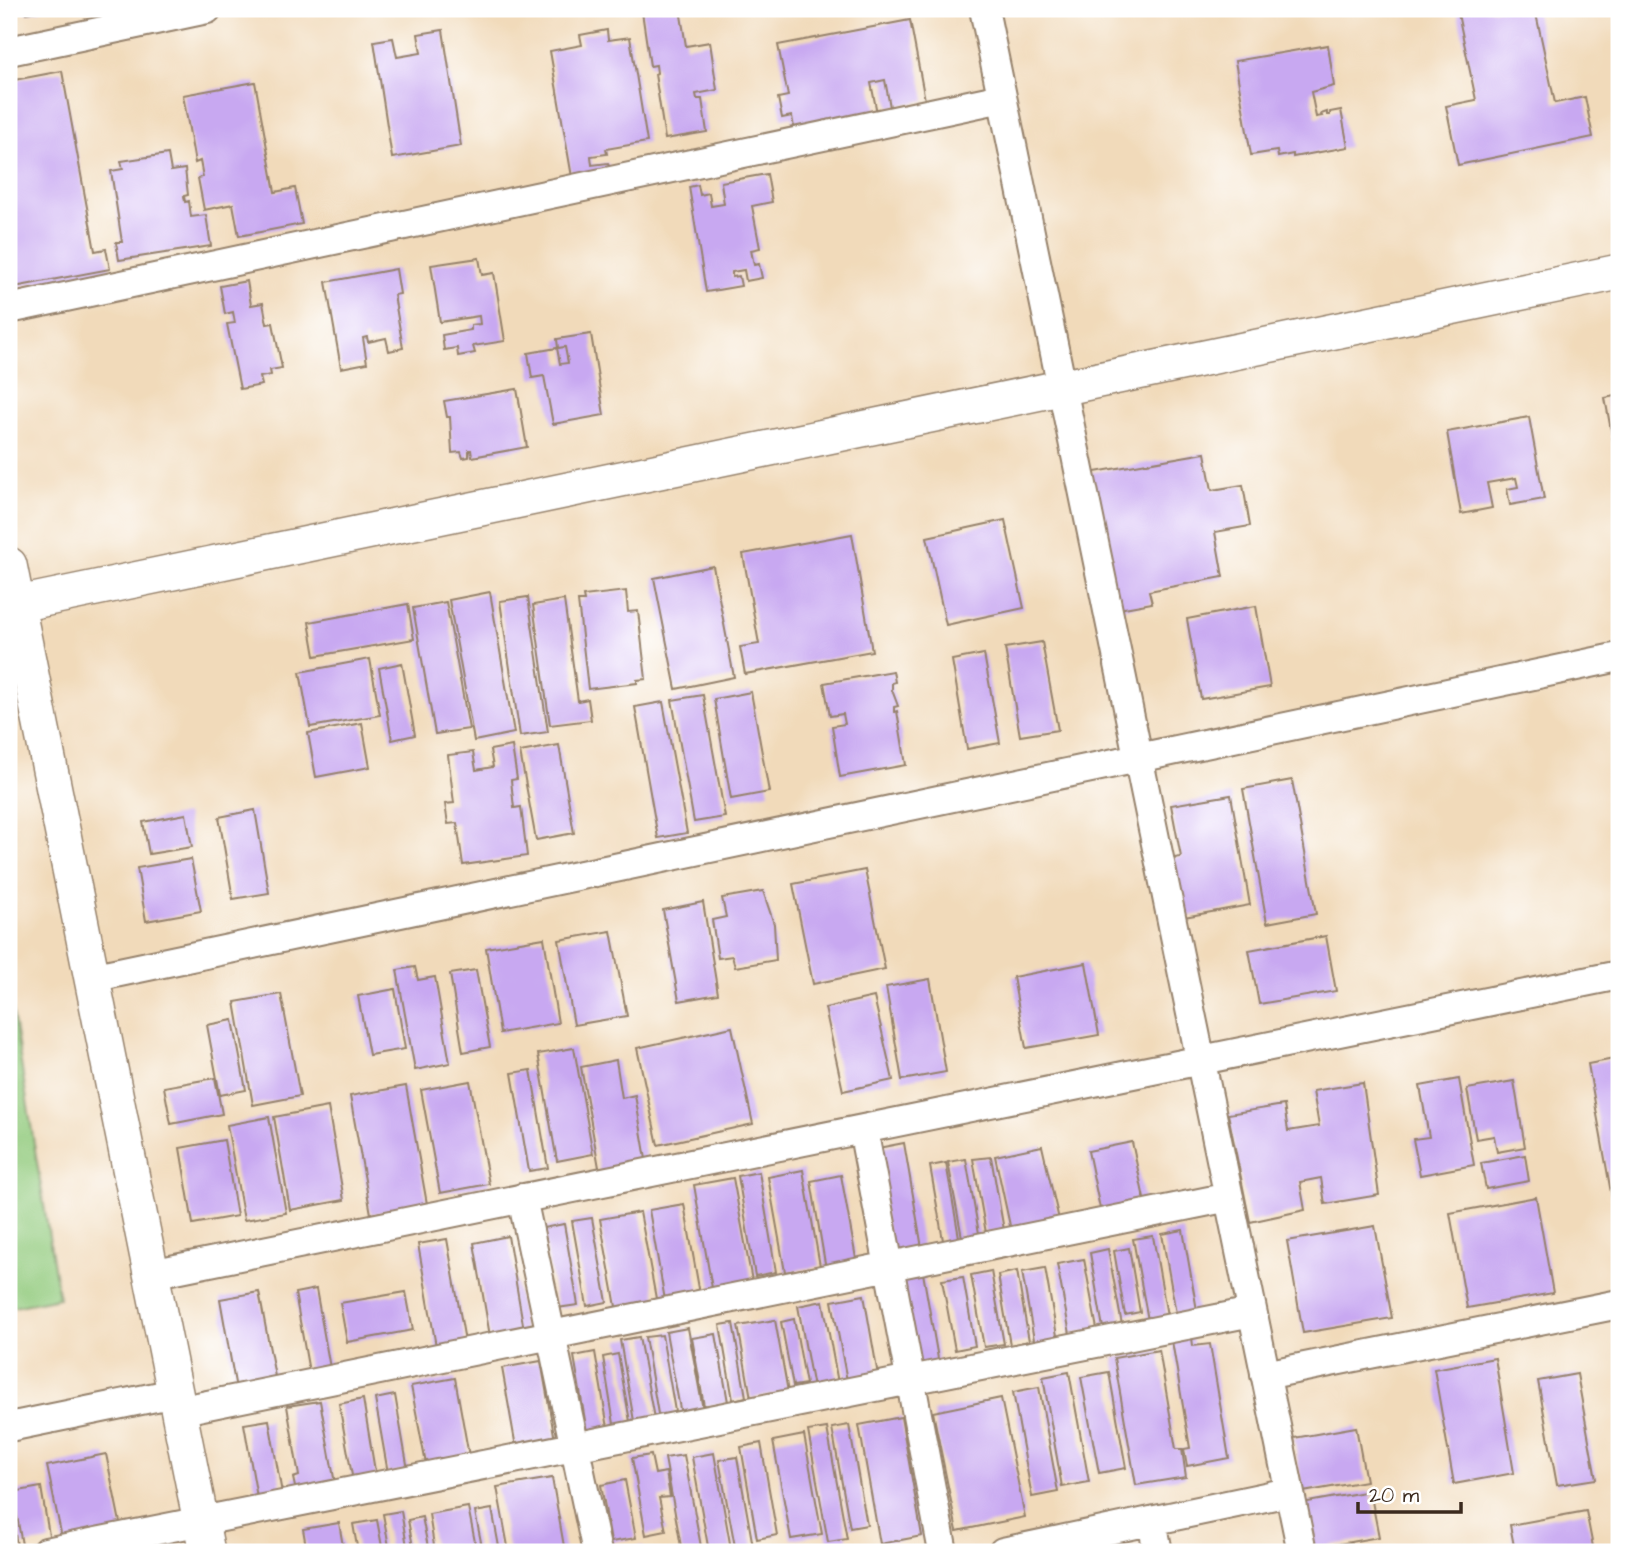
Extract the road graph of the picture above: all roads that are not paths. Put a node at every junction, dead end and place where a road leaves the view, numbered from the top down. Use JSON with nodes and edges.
{"nodes":[{"id":1,"x":206,"y":9,"type":"edge"},
{"id":2,"x":984,"y":9,"type":"edge"},
{"id":3,"x":9,"y":51,"type":"edge"},
{"id":4,"x":1002,"y":98,"type":"junction"},
{"id":5,"x":1619,"y":272,"type":"edge"},
{"id":6,"x":9,"y":309,"type":"edge"},
{"id":7,"x":1062,"y":387,"type":"junction"},
{"id":8,"x":9,"y":565,"type":"edge"},
{"id":9,"x":13,"y":605,"type":"edge"},
{"id":10,"x":1619,"y":657,"type":"edge"},
{"id":11,"x":1138,"y":758,"type":"junction"},
{"id":12,"x":1619,"y":975,"type":"edge"},
{"id":13,"x":92,"y":978,"type":"junction"},
{"id":14,"x":1200,"y":1060,"type":"junction"},
{"id":15,"x":863,"y":1129,"type":"junction"},
{"id":16,"x":1229,"y":1197,"type":"junction"},
{"id":17,"x":522,"y":1198,"type":"junction"},
{"id":18,"x":889,"y":1266,"type":"junction"},
{"id":19,"x":151,"y":1274,"type":"junction"},
{"id":20,"x":1619,"y":1304,"type":"edge"},
{"id":21,"x":1252,"y":1312,"type":"junction"},
{"id":22,"x":551,"y":1335,"type":"junction"},
{"id":23,"x":1265,"y":1376,"type":"junction"},
{"id":24,"x":910,"y":1380,"type":"junction"},
{"id":25,"x":176,"y":1402,"type":"junction"},
{"id":26,"x":9,"y":1427,"type":"edge"},
{"id":27,"x":575,"y":1446,"type":"junction"},
{"id":28,"x":1289,"y":1492,"type":"junction"},
{"id":29,"x":1152,"y":1521,"type":"junction"},
{"id":30,"x":203,"y":1536,"type":"edge"},
{"id":31,"x":46,"y":1552,"type":"edge"},
{"id":32,"x":597,"y":1552,"type":"edge"},
{"id":33,"x":943,"y":1552,"type":"edge"},
{"id":34,"x":1003,"y":1552,"type":"edge"},
{"id":35,"x":1158,"y":1552,"type":"edge"},
{"id":36,"x":1302,"y":1552,"type":"edge"}],
"edges":[{"from":1,"to":3,"type":"street"},
{"from":2,"to":4,"type":"street"},
{"from":4,"to":6,"type":"street"},
{"from":4,"to":7,"type":"street"},
{"from":5,"to":7,"type":"street"},
{"from":7,"to":9,"type":"street"},
{"from":7,"to":11,"type":"street"},
{"from":8,"to":9,"type":"street"},
{"from":9,"to":13,"type":"street"},
{"from":10,"to":11,"type":"street"},
{"from":11,"to":13,"type":"street"},
{"from":11,"to":14,"type":"street"},
{"from":12,"to":14,"type":"street"},
{"from":13,"to":19,"type":"street"},
{"from":14,"to":15,"type":"street"},
{"from":14,"to":16,"type":"street"},
{"from":15,"to":17,"type":"street"},
{"from":15,"to":18,"type":"street"},
{"from":16,"to":18,"type":"street"},
{"from":16,"to":21,"type":"street"},
{"from":17,"to":19,"type":"street"},
{"from":17,"to":22,"type":"street"},
{"from":18,"to":22,"type":"street"},
{"from":18,"to":24,"type":"street"},
{"from":19,"to":25,"type":"street"},
{"from":20,"to":23,"type":"street"},
{"from":21,"to":23,"type":"street"},
{"from":21,"to":24,"type":"street"},
{"from":22,"to":25,"type":"street"},
{"from":22,"to":27,"type":"street"},
{"from":23,"to":28,"type":"street"},
{"from":24,"to":27,"type":"street"},
{"from":24,"to":33,"type":"street"},
{"from":25,"to":26,"type":"street"},
{"from":25,"to":30,"type":"street"},
{"from":27,"to":30,"type":"street"},
{"from":27,"to":32,"type":"street"},
{"from":28,"to":29,"type":"street"},
{"from":28,"to":36,"type":"street"},
{"from":29,"to":34,"type":"street"},
{"from":29,"to":35,"type":"street"},
{"from":30,"to":31,"type":"street"}]}
